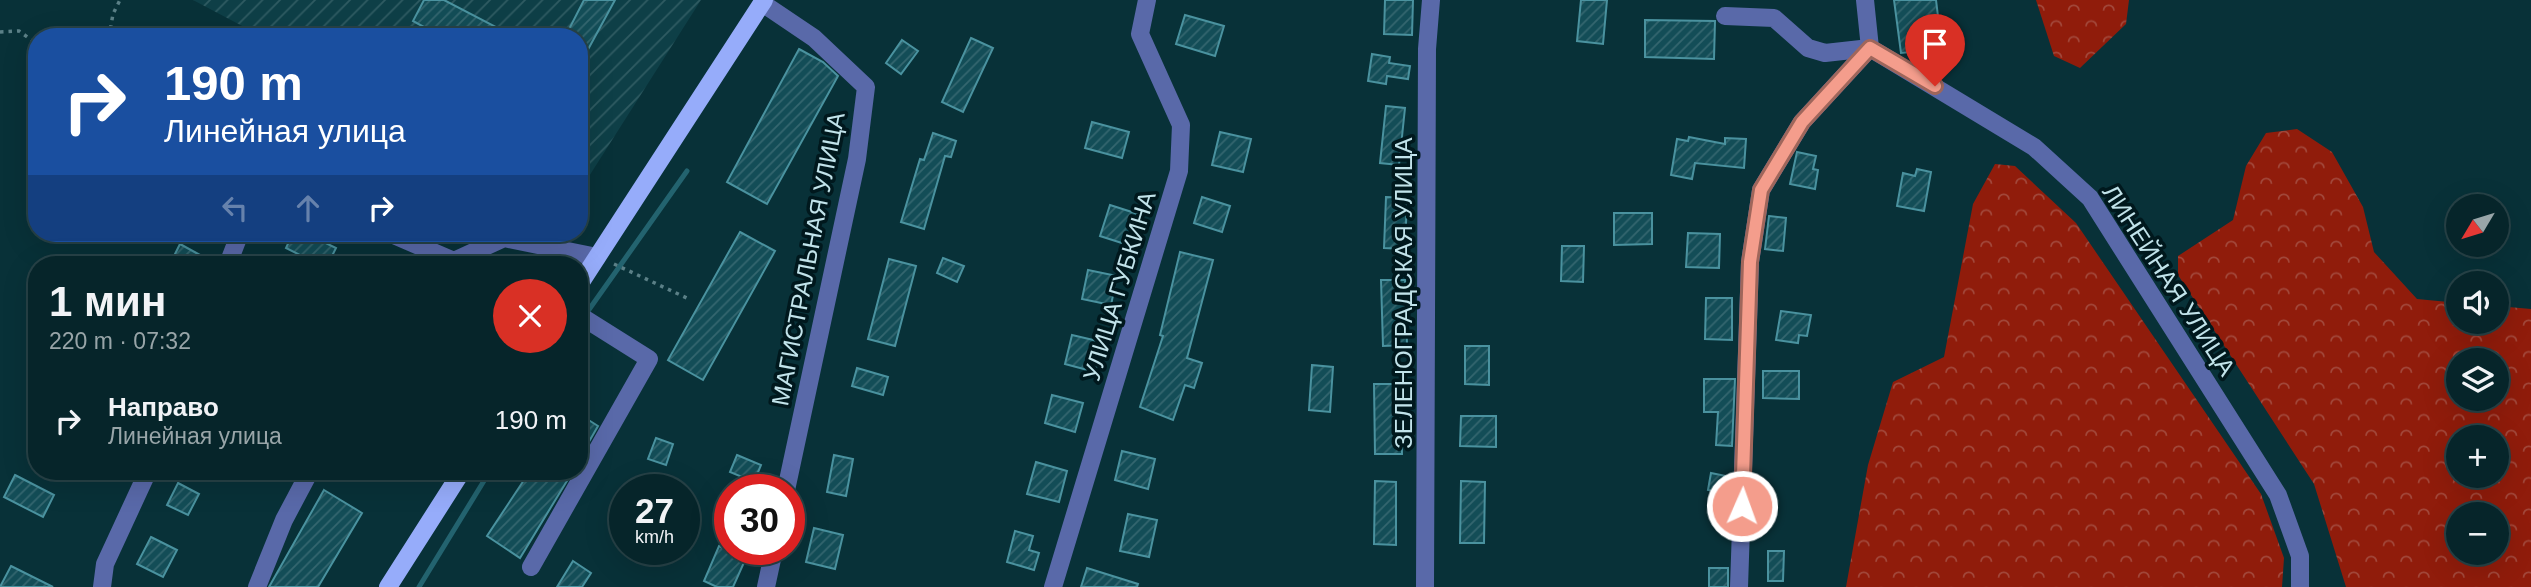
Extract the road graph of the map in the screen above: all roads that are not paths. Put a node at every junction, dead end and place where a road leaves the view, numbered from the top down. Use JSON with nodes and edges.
{"nodes":[{"id":1,"x":1147,"y":0,"type":"edge"},
{"id":2,"x":1431,"y":0,"type":"edge"},
{"id":3,"x":1865,"y":0,"type":"edge"},
{"id":4,"x":763,"y":1,"type":"edge"},
{"id":5,"x":1725,"y":16,"type":"dead end"},
{"id":6,"x":1870,"y":48,"type":"junction"},
{"id":7,"x":408,"y":242,"type":"edge"},
{"id":8,"x":496,"y":242,"type":"edge"},
{"id":9,"x":524,"y":242,"type":"edge"},
{"id":10,"x":438,"y":256,"type":"edge"},
{"id":11,"x":467,"y":256,"type":"edge"},
{"id":12,"x":597,"y":257,"type":"junction"},
{"id":13,"x":588,"y":271,"type":"edge"},
{"id":14,"x":588,"y":321,"type":"edge"},
{"id":15,"x":588,"y":467,"type":"edge"},
{"id":16,"x":789,"y":474,"type":"edge"},
{"id":17,"x":144,"y":480,"type":"edge"},
{"id":18,"x":305,"y":480,"type":"edge"},
{"id":19,"x":456,"y":480,"type":"edge"},
{"id":20,"x":580,"y":480,"type":"edge"},
{"id":21,"x":771,"y":565,"type":"edge"},
{"id":22,"x":531,"y":567,"type":"dead end"},
{"id":23,"x":102,"y":587,"type":"edge"},
{"id":24,"x":257,"y":587,"type":"edge"},
{"id":25,"x":388,"y":587,"type":"edge"},
{"id":26,"x":766,"y":587,"type":"edge"},
{"id":27,"x":1053,"y":587,"type":"edge"},
{"id":28,"x":1425,"y":587,"type":"edge"},
{"id":29,"x":1739,"y":587,"type":"edge"},
{"id":30,"x":2300,"y":587,"type":"edge"}],
"edges":[{"from":1,"to":27,"type":"street","name":"УЛИЦА ГУБКИНА"},
{"from":2,"to":28,"type":"street","name":"ЗЕЛЕНОГРАДСКАЯ УЛИЦА"},
{"from":3,"to":6,"type":"street"},
{"from":4,"to":12,"type":"main road","name":"МАГИСТРАЛЬНАЯ УЛИЦА"},
{"from":4,"to":16,"type":"street","name":"МАГИСТРАЛЬНАЯ УЛИЦА"},
{"from":5,"to":6,"type":"street"},
{"from":6,"to":29,"type":"street"},
{"from":6,"to":30,"type":"street","name":"ЛИНЕЙНАЯ УЛИЦА"},
{"from":7,"to":10,"type":"street"},
{"from":8,"to":11,"type":"street"},
{"from":9,"to":12,"type":"street"},
{"from":12,"to":13,"type":"main road","name":"МАГИСТРАЛЬНАЯ УЛИЦА"},
{"from":14,"to":15,"type":"street"},
{"from":17,"to":23,"type":"street"},
{"from":18,"to":24,"type":"street"},
{"from":19,"to":25,"type":"main road"},
{"from":20,"to":22,"type":"street"},
{"from":21,"to":26,"type":"street"}]}
